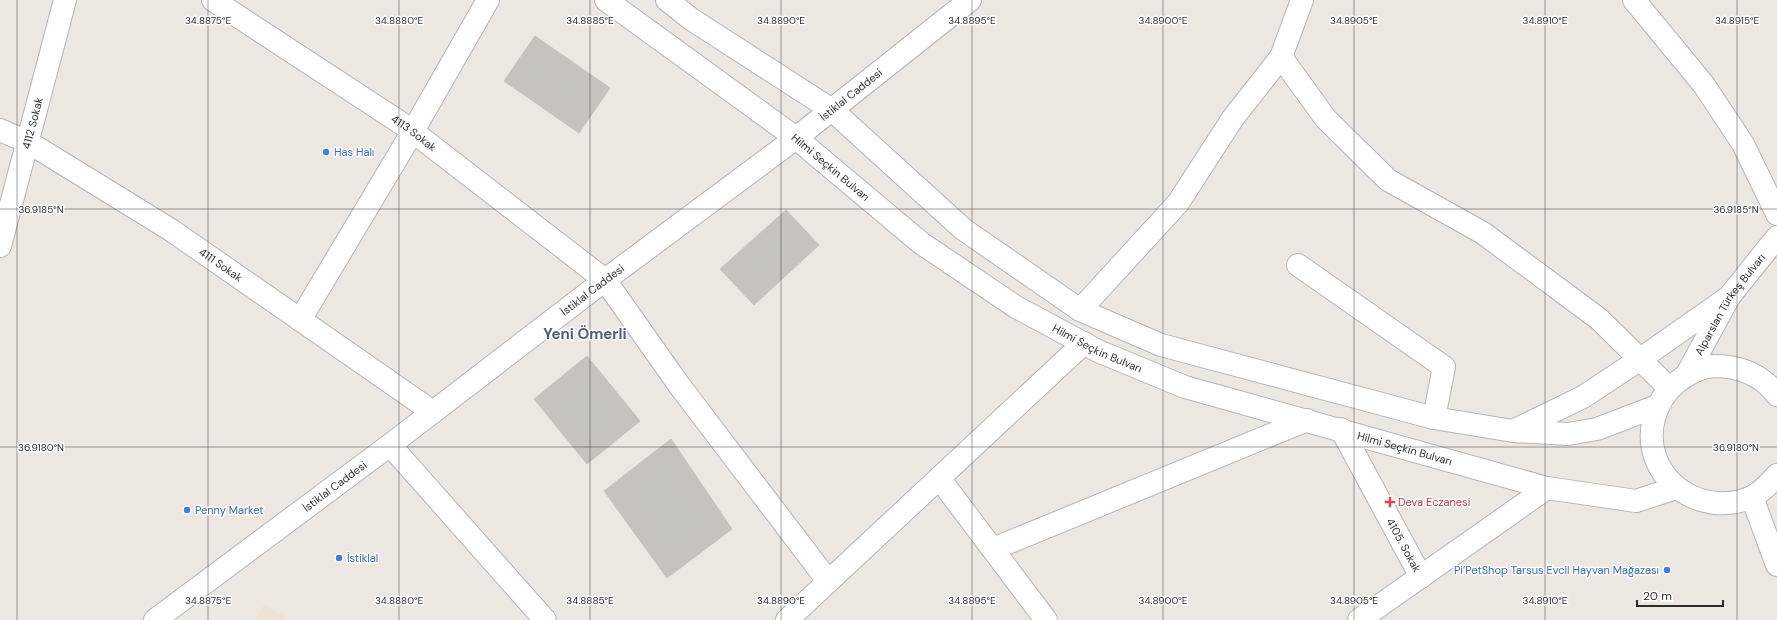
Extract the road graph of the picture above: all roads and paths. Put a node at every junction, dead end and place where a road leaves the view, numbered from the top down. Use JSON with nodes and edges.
{"nodes":[{"id":1,"x":65,"y":0,"type":"edge"},
{"id":2,"x":213,"y":0,"type":"edge"},
{"id":3,"x":488,"y":0,"type":"edge"},
{"id":4,"x":606,"y":0,"type":"edge"},
{"id":5,"x":667,"y":0,"type":"edge"},
{"id":6,"x":970,"y":0,"type":"edge"},
{"id":7,"x":1302,"y":0,"type":"edge"},
{"id":8,"x":1634,"y":0,"type":"edge"},
{"id":9,"x":1281,"y":57,"type":"junction"},
{"id":10,"x":832,"y":110,"type":"junction"},
{"id":11,"x":0,"y":130,"type":"edge"},
{"id":12,"x":413,"y":132,"type":"junction"},
{"id":13,"x":796,"y":138,"type":"junction"},
{"id":14,"x":28,"y":142,"type":"junction"},
{"id":15,"x":1777,"y":214,"type":"edge"},
{"id":16,"x":1777,"y":237,"type":"edge"},
{"id":17,"x":0,"y":246,"type":"edge"},
{"id":18,"x":1298,"y":265,"type":"dead end"},
{"id":19,"x":605,"y":280,"type":"junction"},
{"id":20,"x":1729,"y":297,"type":"junction"},
{"id":21,"x":1080,"y":310,"type":"junction"},
{"id":22,"x":300,"y":320,"type":"junction"},
{"id":23,"x":1084,"y":343,"type":"junction"},
{"id":24,"x":1640,"y":360,"type":"junction"},
{"id":25,"x":1687,"y":374,"type":"junction"},
{"id":26,"x":1669,"y":388,"type":"junction"},
{"id":27,"x":1777,"y":395,"type":"edge"},
{"id":28,"x":1657,"y":406,"type":"junction"},
{"id":29,"x":433,"y":412,"type":"junction"},
{"id":30,"x":1434,"y":418,"type":"junction"},
{"id":31,"x":1307,"y":420,"type":"junction"},
{"id":32,"x":1341,"y":429,"type":"junction"},
{"id":33,"x":1513,"y":431,"type":"junction"},
{"id":34,"x":390,"y":445,"type":"junction"},
{"id":35,"x":1777,"y":475,"type":"edge"},
{"id":36,"x":939,"y":478,"type":"junction"},
{"id":37,"x":1547,"y":488,"type":"junction"},
{"id":38,"x":1676,"y":488,"type":"junction"},
{"id":39,"x":1752,"y":497,"type":"junction"},
{"id":40,"x":993,"y":549,"type":"junction"},
{"id":41,"x":1777,"y":565,"type":"edge"},
{"id":42,"x":1421,"y":576,"type":"junction"},
{"id":43,"x":828,"y":581,"type":"junction"},
{"id":44,"x":155,"y":620,"type":"edge"},
{"id":45,"x":545,"y":620,"type":"edge"},
{"id":46,"x":787,"y":620,"type":"edge"},
{"id":47,"x":1046,"y":620,"type":"edge"},
{"id":48,"x":1359,"y":620,"type":"edge"}],
"edges":[{"from":1,"to":14,"type":"street","name":"4112 Sokak"},
{"from":2,"to":12,"type":"street","name":"4113 Sokak"},
{"from":3,"to":12,"type":"street"},
{"from":4,"to":13,"type":"street","name":"Hilmi Seçkin Bulvarı"},
{"from":5,"to":10,"type":"street"},
{"from":6,"to":10,"type":"street","name":"İstiklal Caddesi"},
{"from":7,"to":9,"type":"street"},
{"from":8,"to":15,"type":"street"},
{"from":9,"to":21,"type":"street"},
{"from":9,"to":24,"type":"street"},
{"from":10,"to":13,"type":"street","name":"İstiklal Caddesi"},
{"from":10,"to":21,"type":"street"},
{"from":11,"to":14,"type":"street","name":"4111 Sokak"},
{"from":12,"to":19,"type":"street","name":"4113 Sokak"},
{"from":12,"to":22,"type":"street"},
{"from":13,"to":19,"type":"street","name":"İstiklal Caddesi"},
{"from":13,"to":23,"type":"street","name":"Hilmi Seçkin Bulvarı"},
{"from":14,"to":17,"type":"street","name":"4112 Sokak"},
{"from":14,"to":22,"type":"street","name":"4111 Sokak"},
{"from":16,"to":20,"type":"street","name":"Alparslan Türkeş Bulvarı"},
{"from":18,"to":30,"type":"street"},
{"from":19,"to":29,"type":"street","name":"İstiklal Caddesi"},
{"from":19,"to":43,"type":"street","name":"4113 Sokak"},
{"from":20,"to":24,"type":"street"},
{"from":20,"to":25,"type":"street","name":"Alparslan Türkeş Bulvarı"},
{"from":21,"to":30,"type":"street"},
{"from":22,"to":29,"type":"street","name":"4111 Sokak"},
{"from":23,"to":31,"type":"street","name":"Hilmi Seçkin Bulvarı"},
{"from":23,"to":36,"type":"street"},
{"from":24,"to":26,"type":"street"},
{"from":24,"to":33,"type":"street"},
{"from":25,"to":26,"type":"street"},
{"from":25,"to":27,"type":"street"},
{"from":26,"to":28,"type":"street"},
{"from":28,"to":33,"type":"street"},
{"from":28,"to":38,"type":"street"},
{"from":29,"to":34,"type":"street","name":"İstiklal Caddesi"},
{"from":30,"to":33,"type":"street"},
{"from":31,"to":32,"type":"street","name":"Hilmi Seçkin Bulvarı"},
{"from":31,"to":40,"type":"street"},
{"from":32,"to":37,"type":"street","name":"Hilmi Seçkin Bulvarı"},
{"from":32,"to":42,"type":"street","name":"4105. Sokak"},
{"from":34,"to":44,"type":"street","name":"İstiklal Caddesi"},
{"from":34,"to":45,"type":"street"},
{"from":35,"to":39,"type":"street"},
{"from":36,"to":40,"type":"street"},
{"from":36,"to":43,"type":"street"},
{"from":37,"to":38,"type":"street","name":"Hilmi Seçkin Bulvarı"},
{"from":37,"to":42,"type":"street"},
{"from":38,"to":39,"type":"street"},
{"from":39,"to":41,"type":"street"},
{"from":40,"to":47,"type":"street"},
{"from":42,"to":48,"type":"street"},
{"from":43,"to":46,"type":"street"}]}
